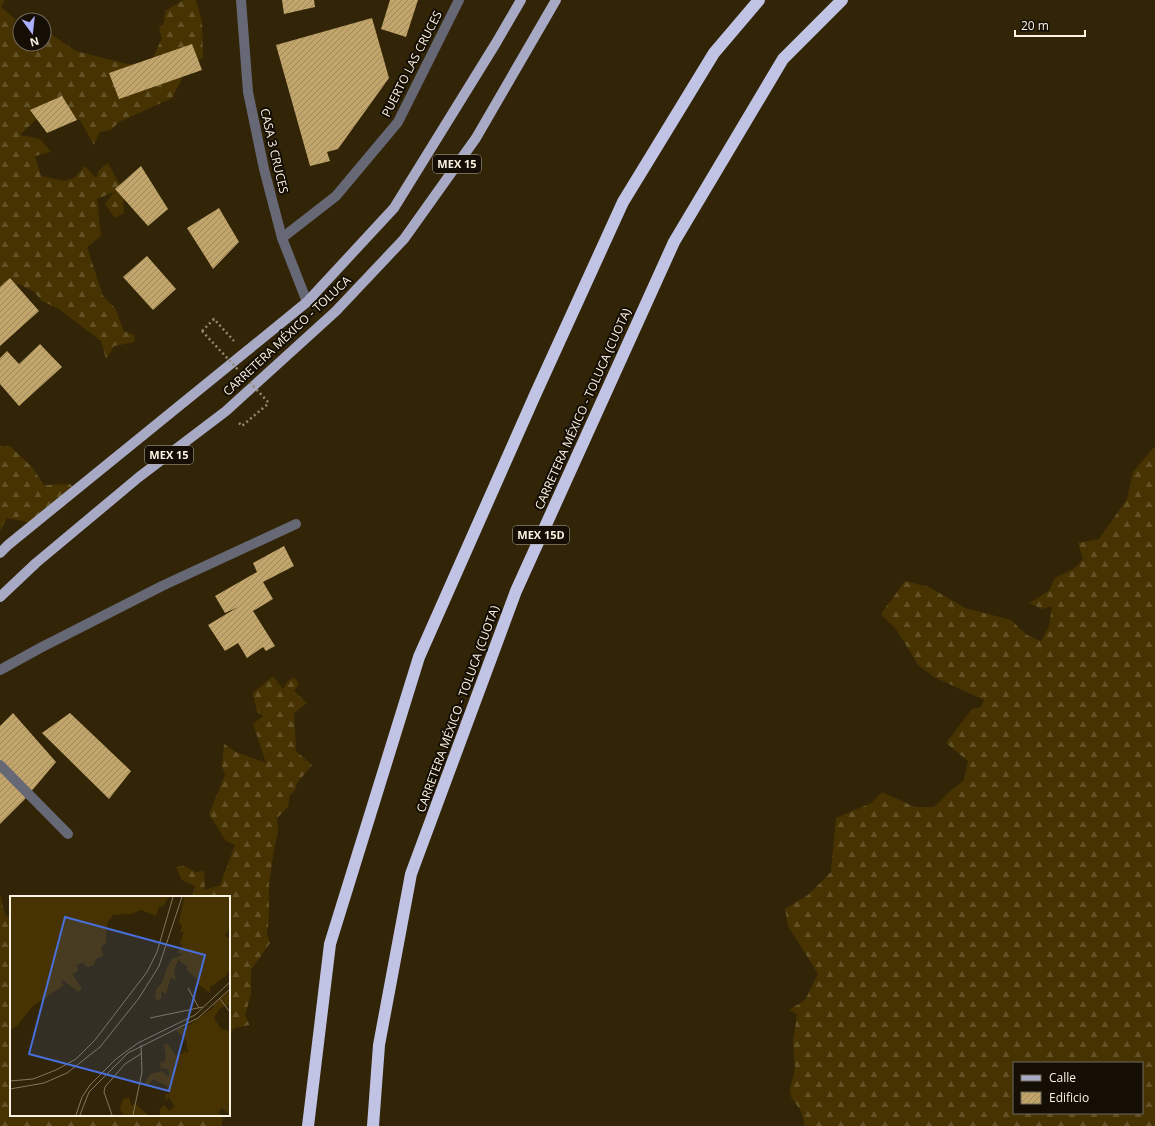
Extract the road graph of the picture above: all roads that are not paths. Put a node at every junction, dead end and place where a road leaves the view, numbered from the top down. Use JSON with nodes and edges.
{"nodes":[{"id":1,"x":241,"y":0,"type":"edge"},
{"id":2,"x":459,"y":0,"type":"edge"},
{"id":3,"x":521,"y":0,"type":"edge"},
{"id":4,"x":556,"y":0,"type":"edge"},
{"id":5,"x":759,"y":0,"type":"edge"},
{"id":6,"x":842,"y":0,"type":"edge"},
{"id":7,"x":282,"y":238,"type":"junction"},
{"id":8,"x":307,"y":302,"type":"junction"},
{"id":9,"x":296,"y":524,"type":"dead end"},
{"id":10,"x":0,"y":554,"type":"edge"},
{"id":11,"x":0,"y":597,"type":"edge"},
{"id":12,"x":0,"y":670,"type":"edge"},
{"id":13,"x":0,"y":766,"type":"edge"},
{"id":14,"x":68,"y":834,"type":"dead end"},
{"id":15,"x":308,"y":1126,"type":"edge"},
{"id":16,"x":373,"y":1126,"type":"edge"}],
"edges":[{"from":1,"to":7,"type":"street","name":"CASA 3 CRUCES"},
{"from":2,"to":7,"type":"street","name":"PUERTO LAS CRUCES"},
{"from":3,"to":8,"type":"main road","name":"CARRETERA MÉXICO - TOLUCA","number":"MEX 15"},
{"from":4,"to":11,"type":"main road","name":"CARRETERA MÉXICO - TOLUCA","number":"MEX 15"},
{"from":5,"to":15,"type":"highway"},
{"from":6,"to":16,"type":"highway","name":"CARRETERA MÉXICO - TOLUCA (CUOTA)","number":"MEX 15D"},
{"from":7,"to":8,"type":"street","name":"CASA 3 CRUCES"},
{"from":8,"to":10,"type":"main road","name":"CARRETERA MÉXICO - TOLUCA","number":"MEX 15"},
{"from":9,"to":12,"type":"street"},
{"from":13,"to":14,"type":"street"}]}
